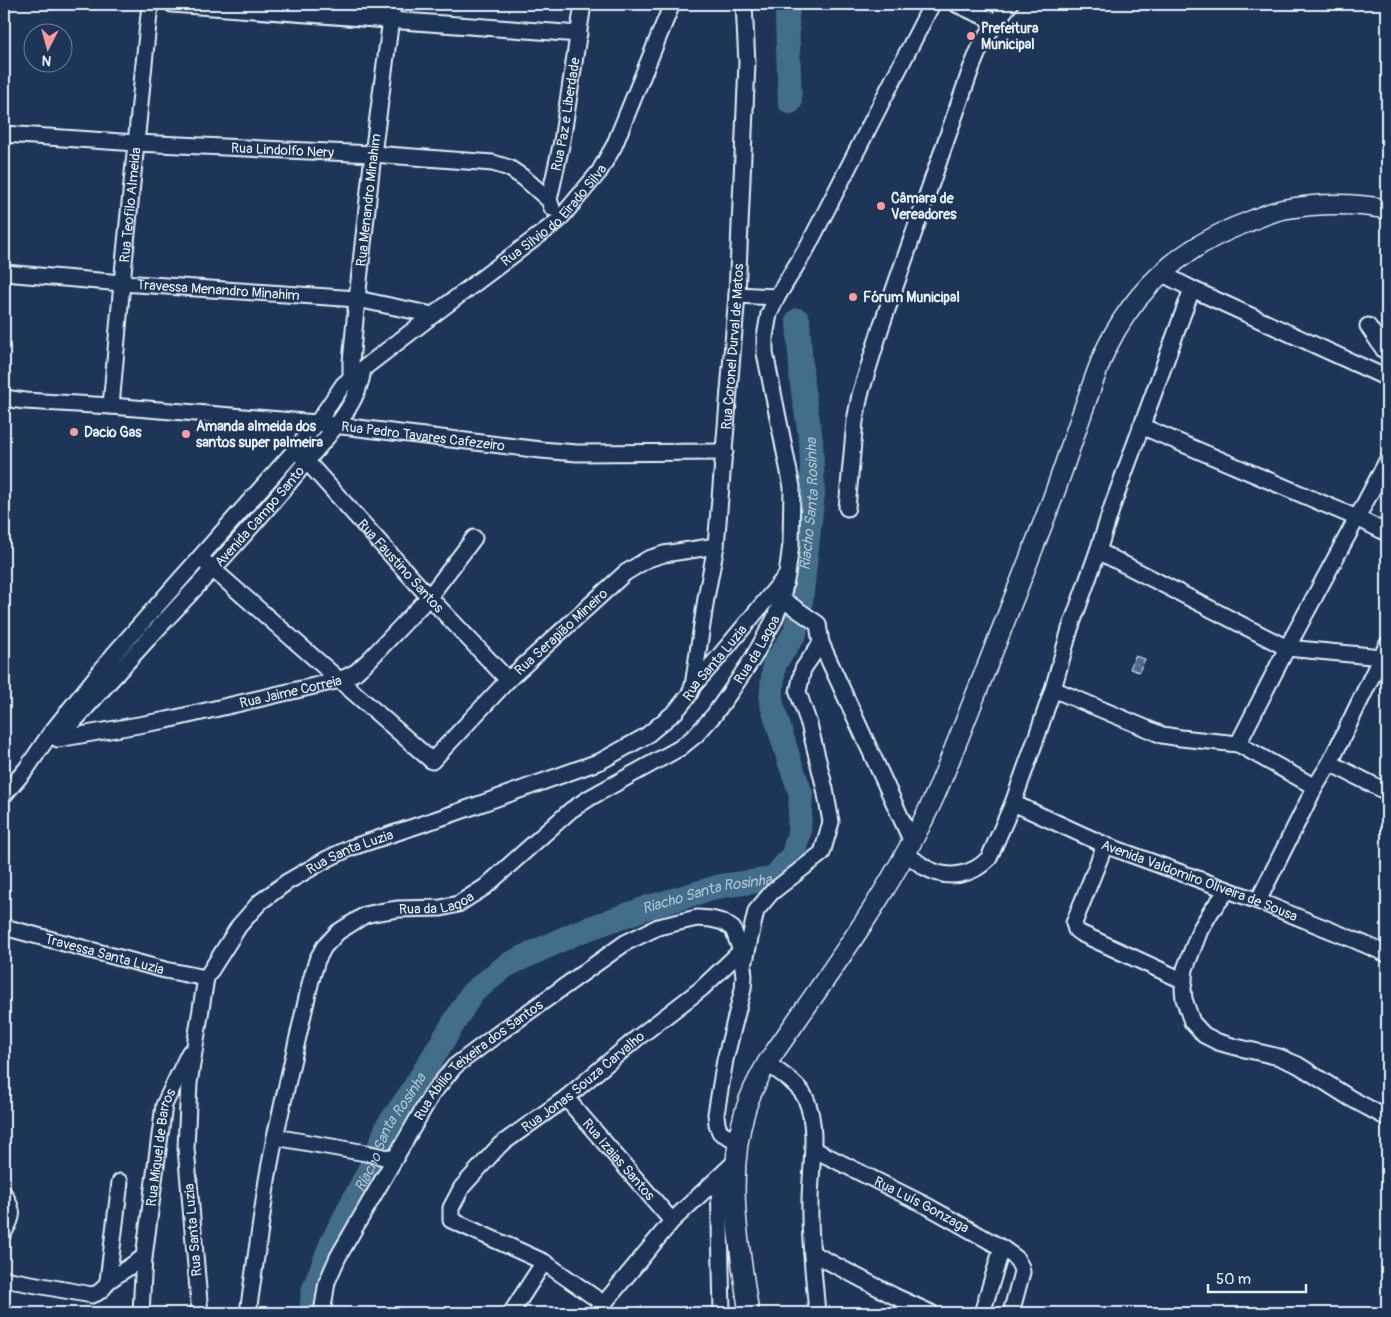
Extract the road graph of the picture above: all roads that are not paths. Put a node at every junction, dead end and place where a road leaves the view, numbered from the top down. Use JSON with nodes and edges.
{"nodes":[{"id":1,"x":150,"y":4,"type":"edge"},
{"id":2,"x":172,"y":4,"type":"edge"},
{"id":3,"x":393,"y":4,"type":"edge"},
{"id":4,"x":583,"y":4,"type":"edge"},
{"id":5,"x":672,"y":4,"type":"edge"},
{"id":6,"x":744,"y":4,"type":"edge"},
{"id":7,"x":932,"y":4,"type":"edge"},
{"id":8,"x":956,"y":4,"type":"edge"},
{"id":9,"x":1010,"y":4,"type":"edge"},
{"id":10,"x":391,"y":20,"type":"junction"},
{"id":11,"x":996,"y":22,"type":"junction"},
{"id":12,"x":579,"y":34,"type":"junction"},
{"id":13,"x":4,"y":134,"type":"edge"},
{"id":14,"x":136,"y":143,"type":"junction"},
{"id":15,"x":374,"y":154,"type":"junction"},
{"id":16,"x":549,"y":200,"type":"junction"},
{"id":17,"x":1387,"y":209,"type":"edge"},
{"id":18,"x":558,"y":221,"type":"junction"},
{"id":19,"x":4,"y":273,"type":"edge"},
{"id":20,"x":1161,"y":273,"type":"junction"},
{"id":21,"x":122,"y":283,"type":"junction"},
{"id":22,"x":1192,"y":289,"type":"junction"},
{"id":23,"x":737,"y":295,"type":"junction"},
{"id":24,"x":777,"y":297,"type":"junction"},
{"id":25,"x":357,"y":298,"type":"junction"},
{"id":26,"x":433,"y":314,"type":"junction"},
{"id":27,"x":1368,"y":326,"type":"dead end"},
{"id":28,"x":1387,"y":352,"type":"edge"},
{"id":29,"x":357,"y":374,"type":"junction"},
{"id":30,"x":1387,"y":378,"type":"edge"},
{"id":31,"x":356,"y":395,"type":"joint"},
{"id":32,"x":4,"y":398,"type":"edge"},
{"id":33,"x":111,"y":406,"type":"junction"},
{"id":34,"x":318,"y":423,"type":"junction"},
{"id":35,"x":336,"y":426,"type":"junction"},
{"id":36,"x":1141,"y":426,"type":"junction"},
{"id":37,"x":296,"y":449,"type":"junction"},
{"id":38,"x":725,"y":452,"type":"junction"},
{"id":39,"x":306,"y":461,"type":"junction"},
{"id":40,"x":1387,"y":461,"type":"edge"},
{"id":41,"x":847,"y":508,"type":"dead end"},
{"id":42,"x":1358,"y":518,"type":"junction"},
{"id":43,"x":1387,"y":533,"type":"edge"},
{"id":44,"x":474,"y":538,"type":"dead end"},
{"id":45,"x":716,"y":546,"type":"junction"},
{"id":46,"x":1098,"y":551,"type":"junction"},
{"id":47,"x":200,"y":558,"type":"junction"},
{"id":48,"x":213,"y":570,"type":"junction"},
{"id":49,"x":787,"y":575,"type":"junction"},
{"id":50,"x":429,"y":597,"type":"junction"},
{"id":51,"x":782,"y":599,"type":"junction"},
{"id":52,"x":821,"y":644,"type":"junction"},
{"id":53,"x":1287,"y":648,"type":"junction"},
{"id":54,"x":1384,"y":651,"type":"edge"},
{"id":55,"x":340,"y":680,"type":"junction"},
{"id":56,"x":508,"y":680,"type":"junction"},
{"id":57,"x":693,"y":686,"type":"junction"},
{"id":58,"x":1053,"y":688,"type":"junction"},
{"id":59,"x":54,"y":737,"type":"junction"},
{"id":60,"x":1238,"y":744,"type":"junction"},
{"id":61,"x":1330,"y":763,"type":"junction"},
{"id":62,"x":1314,"y":788,"type":"junction"},
{"id":63,"x":1387,"y":792,"type":"edge"},
{"id":64,"x":4,"y":794,"type":"edge"},
{"id":65,"x":1013,"y":803,"type":"junction"},
{"id":66,"x":1105,"y":845,"type":"junction"},
{"id":67,"x":909,"y":848,"type":"junction"},
{"id":68,"x":1228,"y":890,"type":"junction"},
{"id":69,"x":1258,"y":901,"type":"junction"},
{"id":70,"x":4,"y":927,"type":"edge"},
{"id":71,"x":1387,"y":954,"type":"edge"},
{"id":72,"x":743,"y":958,"type":"junction"},
{"id":73,"x":206,"y":978,"type":"junction"},
{"id":74,"x":1184,"y":981,"type":"junction"},
{"id":75,"x":195,"y":1042,"type":"junction"},
{"id":76,"x":767,"y":1063,"type":"junction"},
{"id":77,"x":566,"y":1098,"type":"junction"},
{"id":78,"x":1387,"y":1118,"type":"edge"},
{"id":79,"x":275,"y":1137,"type":"junction"},
{"id":80,"x":739,"y":1142,"type":"junction"},
{"id":81,"x":813,"y":1148,"type":"junction"},
{"id":82,"x":393,"y":1159,"type":"junction"},
{"id":83,"x":736,"y":1161,"type":"junction"},
{"id":84,"x":719,"y":1178,"type":"junction"},
{"id":85,"x":120,"y":1182,"type":"dead end"},
{"id":86,"x":4,"y":1194,"type":"edge"},
{"id":87,"x":672,"y":1221,"type":"junction"},
{"id":88,"x":7,"y":1226,"type":"edge"},
{"id":89,"x":1002,"y":1248,"type":"junction"},
{"id":90,"x":812,"y":1253,"type":"junction"},
{"id":91,"x":144,"y":1257,"type":"junction"},
{"id":92,"x":544,"y":1262,"type":"junction"},
{"id":93,"x":4,"y":1279,"type":"edge"},
{"id":94,"x":108,"y":1282,"type":"junction"},
{"id":95,"x":600,"y":1309,"type":"edge"},
{"id":96,"x":141,"y":1313,"type":"edge"},
{"id":97,"x":200,"y":1313,"type":"edge"},
{"id":98,"x":248,"y":1313,"type":"edge"},
{"id":99,"x":322,"y":1313,"type":"edge"},
{"id":100,"x":511,"y":1313,"type":"edge"},
{"id":101,"x":722,"y":1313,"type":"edge"},
{"id":102,"x":749,"y":1313,"type":"edge"},
{"id":103,"x":817,"y":1313,"type":"edge"},
{"id":104,"x":931,"y":1313,"type":"edge"},
{"id":105,"x":982,"y":1313,"type":"edge"},
{"id":106,"x":1011,"y":1313,"type":"edge"}],
"edges":[{"from":1,"to":14,"type":"street","name":"Rua Teofilo Almeida"},
{"from":2,"to":10,"type":"street"},
{"from":3,"to":10,"type":"street","name":"Rua Menandro Minahim"},
{"from":4,"to":12,"type":"street","name":"Rua Paz e Liberdade"},
{"from":5,"to":18,"type":"street","name":"Rua Silvio do Eirado Silva"},
{"from":6,"to":23,"type":"street","name":"Rua Coronel Durval de Matos"},
{"from":7,"to":24,"type":"street","name":"Rua da Lagoa"},
{"from":8,"to":11,"type":"street"},
{"from":9,"to":11,"type":"street"},
{"from":10,"to":12,"type":"street"},
{"from":10,"to":15,"type":"street","name":"Rua Menandro Minahim"},
{"from":11,"to":41,"type":"street"},
{"from":12,"to":16,"type":"street","name":"Rua Paz e Liberdade"},
{"from":13,"to":14,"type":"street","name":"Rua Lindolfo Nery"},
{"from":14,"to":15,"type":"street","name":"Rua Lindolfo Nery"},
{"from":14,"to":21,"type":"street","name":"Rua Teofilo Almeida"},
{"from":15,"to":16,"type":"street","name":"Rua Lindolfo Nery"},
{"from":15,"to":25,"type":"street","name":"Rua Menandro Minahim"},
{"from":16,"to":18,"type":"street"},
{"from":17,"to":20,"type":"main road"},
{"from":18,"to":26,"type":"street","name":"Rua Silvio do Eirado Silva"},
{"from":19,"to":21,"type":"street","name":"Travessa Menandro Minahim"},
{"from":20,"to":22,"type":"street"},
{"from":20,"to":67,"type":"main road"},
{"from":21,"to":25,"type":"street","name":"Travessa Menandro Minahim"},
{"from":21,"to":33,"type":"street","name":"Rua Teofilo Almeida"},
{"from":22,"to":30,"type":"street"},
{"from":22,"to":36,"type":"street"},
{"from":23,"to":24,"type":"street"},
{"from":23,"to":38,"type":"street","name":"Rua Coronel Durval de Matos"},
{"from":24,"to":49,"type":"street","name":"Rua da Lagoa"},
{"from":25,"to":26,"type":"street","name":"Travessa Menandro Minahim"},
{"from":25,"to":29,"type":"street","name":"Rua Menandro Minahim"},
{"from":26,"to":29,"type":"street","name":"Rua Silvio do Eirado Silva"},
{"from":27,"to":28,"type":"street"},
{"from":29,"to":31,"type":"street","name":"Rua Menandro Minahim"},
{"from":29,"to":34,"type":"street","name":"Avenida Campo Santo"},
{"from":31,"to":35,"type":"street","name":"Avenida Campo Santo"},
{"from":32,"to":33,"type":"street","name":"Rua Pedro Tavares Cafezeiro"},
{"from":33,"to":34,"type":"street","name":"Rua Pedro Tavares Cafezeiro"},
{"from":34,"to":35,"type":"street","name":"Rua Pedro Tavares Cafezeiro"},
{"from":34,"to":37,"type":"street","name":"Avenida Campo Santo"},
{"from":35,"to":38,"type":"street","name":"Rua Pedro Tavares Cafezeiro"},
{"from":35,"to":39,"type":"street","name":"Avenida Campo Santo"},
{"from":36,"to":42,"type":"street"},
{"from":36,"to":46,"type":"street"},
{"from":37,"to":39,"type":"street","name":"Rua Faustino Santos"},
{"from":37,"to":47,"type":"street","name":"Avenida Campo Santo"},
{"from":38,"to":45,"type":"street","name":"Rua Coronel Durval de Matos"},
{"from":39,"to":48,"type":"street","name":"Avenida Campo Santo"},
{"from":39,"to":50,"type":"street","name":"Rua Faustino Santos"},
{"from":40,"to":42,"type":"street"},
{"from":42,"to":43,"type":"street"},
{"from":42,"to":53,"type":"street"},
{"from":44,"to":50,"type":"street","name":"Rua Jaime Correia"},
{"from":45,"to":56,"type":"street","name":"Rua Serapião Mineiro"},
{"from":45,"to":57,"type":"street","name":"Rua Coronel Durval de Matos"},
{"from":46,"to":53,"type":"street"},
{"from":46,"to":58,"type":"street"},
{"from":47,"to":48,"type":"street"},
{"from":47,"to":59,"type":"street","name":"Avenida Campo Santo"},
{"from":48,"to":55,"type":"street"},
{"from":48,"to":59,"type":"street","name":"Avenida Campo Santo"},
{"from":49,"to":51,"type":"street","name":"Rua da Lagoa"},
{"from":49,"to":57,"type":"street","name":"Rua Santa Luzia"},
{"from":50,"to":55,"type":"street","name":"Rua Jaime Correia"},
{"from":50,"to":56,"type":"street","name":"Rua Faustino Santos"},
{"from":51,"to":52,"type":"street"},
{"from":51,"to":79,"type":"street","name":"Rua da Lagoa"},
{"from":52,"to":67,"type":"street"},
{"from":52,"to":72,"type":"street"},
{"from":53,"to":54,"type":"street"},
{"from":53,"to":60,"type":"street"},
{"from":54,"to":61,"type":"street"},
{"from":55,"to":56,"type":"street","name":"Rua Serapião Mineiro"},
{"from":55,"to":59,"type":"street","name":"Rua Jaime Correia"},
{"from":57,"to":73,"type":"street","name":"Rua Santa Luzia"},
{"from":58,"to":60,"type":"street"},
{"from":58,"to":65,"type":"street"},
{"from":59,"to":64,"type":"street","name":"Avenida Campo Santo"},
{"from":60,"to":62,"type":"street"},
{"from":61,"to":62,"type":"street"},
{"from":61,"to":63,"type":"street"},
{"from":62,"to":69,"type":"street"},
{"from":65,"to":66,"type":"street","name":"Avenida Valdomiro Oliveira de Sousa"},
{"from":65,"to":67,"type":"street"},
{"from":66,"to":68,"type":"street","name":"Avenida Valdomiro Oliveira de Sousa"},
{"from":66,"to":74,"type":"street"},
{"from":67,"to":76,"type":"main road"},
{"from":68,"to":69,"type":"street","name":"Avenida Valdomiro Oliveira de Sousa"},
{"from":68,"to":74,"type":"street"},
{"from":69,"to":71,"type":"street","name":"Avenida Valdomiro Oliveira de Sousa"},
{"from":70,"to":73,"type":"street","name":"Travessa Santa Luzia"},
{"from":72,"to":77,"type":"street","name":"Rua Jonas Souza Carvalho"},
{"from":72,"to":80,"type":"street"},
{"from":72,"to":82,"type":"street","name":"Rua Abilio Teixeira dos Santos"},
{"from":73,"to":75,"type":"street","name":"Rua Santa Luzia"},
{"from":74,"to":78,"type":"street"},
{"from":75,"to":91,"type":"street","name":"Rua Miguel de Barros"},
{"from":75,"to":97,"type":"street","name":"Rua Santa Luzia"},
{"from":76,"to":80,"type":"main road"},
{"from":76,"to":81,"type":"street"},
{"from":77,"to":87,"type":"street","name":"Rua Izaias Santos"},
{"from":77,"to":92,"type":"street","name":"Rua Jonas Souza Carvalho"},
{"from":79,"to":82,"type":"street"},
{"from":79,"to":98,"type":"street","name":"Rua da Lagoa"},
{"from":80,"to":83,"type":"main road"},
{"from":81,"to":89,"type":"street","name":"Rua Luís Gonzaga"},
{"from":81,"to":90,"type":"street"},
{"from":82,"to":99,"type":"street","name":"Rua Abilio Teixeira dos Santos"},
{"from":83,"to":84,"type":"street"},
{"from":83,"to":102,"type":"main road"},
{"from":84,"to":87,"type":"street"},
{"from":84,"to":101,"type":"street"},
{"from":85,"to":94,"type":"street"},
{"from":86,"to":88,"type":"street"},
{"from":87,"to":95,"type":"street"},
{"from":89,"to":105,"type":"street"},
{"from":89,"to":106,"type":"street","name":"Rua Luís Gonzaga"},
{"from":90,"to":103,"type":"street"},
{"from":90,"to":104,"type":"street"},
{"from":91,"to":94,"type":"street"},
{"from":91,"to":96,"type":"street","name":"Rua Miguel de Barros"},
{"from":92,"to":95,"type":"street"},
{"from":92,"to":100,"type":"street"},
{"from":93,"to":94,"type":"street"}]}
